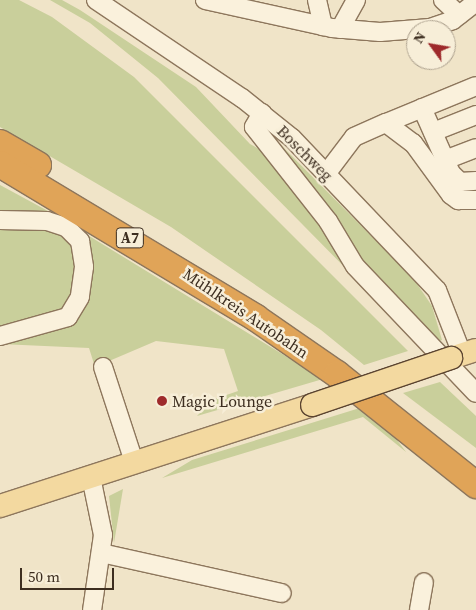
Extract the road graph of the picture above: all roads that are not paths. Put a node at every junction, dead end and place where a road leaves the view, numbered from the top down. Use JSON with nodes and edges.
{"nodes":[{"id":1,"x":96,"y":0,"type":"edge"},
{"id":2,"x":205,"y":0,"type":"edge"},
{"id":3,"x":317,"y":0,"type":"edge"},
{"id":4,"x":356,"y":0,"type":"edge"},
{"id":5,"x":443,"y":0,"type":"edge"},
{"id":6,"x":476,"y":2,"type":"edge"},
{"id":7,"x":459,"y":14,"type":"junction"},
{"id":8,"x":323,"y":26,"type":"junction"},
{"id":9,"x":340,"y":29,"type":"junction"},
{"id":10,"x":476,"y":86,"type":"edge"},
{"id":11,"x":422,"y":108,"type":"junction"},
{"id":12,"x":262,"y":113,"type":"junction"},
{"id":13,"x":476,"y":115,"type":"edge"},
{"id":14,"x":386,"y":123,"type":"junction"},
{"id":15,"x":433,"y":132,"type":"junction"},
{"id":16,"x":413,"y":143,"type":"junction"},
{"id":17,"x":0,"y":144,"type":"edge"},
{"id":18,"x":476,"y":148,"type":"edge"},
{"id":19,"x":445,"y":160,"type":"junction"},
{"id":20,"x":0,"y":164,"type":"edge"},
{"id":21,"x":326,"y":174,"type":"junction"},
{"id":22,"x":476,"y":181,"type":"edge"},
{"id":23,"x":476,"y":200,"type":"edge"},
{"id":24,"x":0,"y":220,"type":"edge"},
{"id":25,"x":0,"y":336,"type":"edge"},
{"id":26,"x":463,"y":354,"type":"edge"},
{"id":27,"x":104,"y":367,"type":"dead end"},
{"id":28,"x":476,"y":393,"type":"edge"},
{"id":29,"x":134,"y":462,"type":"junction"},
{"id":30,"x":476,"y":463,"type":"edge"},
{"id":31,"x":91,"y":477,"type":"junction"},
{"id":32,"x":476,"y":485,"type":"edge"},
{"id":33,"x":0,"y":506,"type":"edge"},
{"id":34,"x":101,"y":553,"type":"junction"},
{"id":35,"x":424,"y":582,"type":"dead end"},
{"id":36,"x":282,"y":593,"type":"dead end"},
{"id":37,"x":92,"y":610,"type":"edge"},
{"id":38,"x":419,"y":610,"type":"edge"}],
"edges":[{"from":1,"to":12,"type":"street","name":"Boschweg"},
{"from":2,"to":8,"type":"street"},
{"from":3,"to":8,"type":"street"},
{"from":4,"to":9,"type":"street"},
{"from":5,"to":7,"type":"street"},
{"from":6,"to":7,"type":"street"},
{"from":7,"to":9,"type":"street"},
{"from":8,"to":9,"type":"street"},
{"from":10,"to":11,"type":"street"},
{"from":11,"to":14,"type":"street"},
{"from":11,"to":15,"type":"street"},
{"from":11,"to":16,"type":"street"},
{"from":12,"to":21,"type":"street","name":"Boschweg"},
{"from":12,"to":28,"type":"street"},
{"from":13,"to":15,"type":"street"},
{"from":14,"to":16,"type":"street"},
{"from":14,"to":21,"type":"street"},
{"from":15,"to":19,"type":"street"},
{"from":16,"to":23,"type":"street"},
{"from":17,"to":30,"type":"highway","name":"Mühlkreis Autobahn","number":"A7"},
{"from":18,"to":19,"type":"street"},
{"from":19,"to":22,"type":"street"},
{"from":20,"to":32,"type":"highway","name":"Mühlkreis Autobahn","number":"A7"},
{"from":21,"to":26,"type":"street","name":"Boschweg"},
{"from":24,"to":25,"type":"street"},
{"from":26,"to":29,"type":"main road","bridge":true},
{"from":27,"to":29,"type":"street"},
{"from":29,"to":31,"type":"main road"},
{"from":31,"to":33,"type":"main road"},
{"from":31,"to":34,"type":"street"},
{"from":34,"to":36,"type":"street"},
{"from":34,"to":37,"type":"street"},
{"from":35,"to":38,"type":"street"}]}
